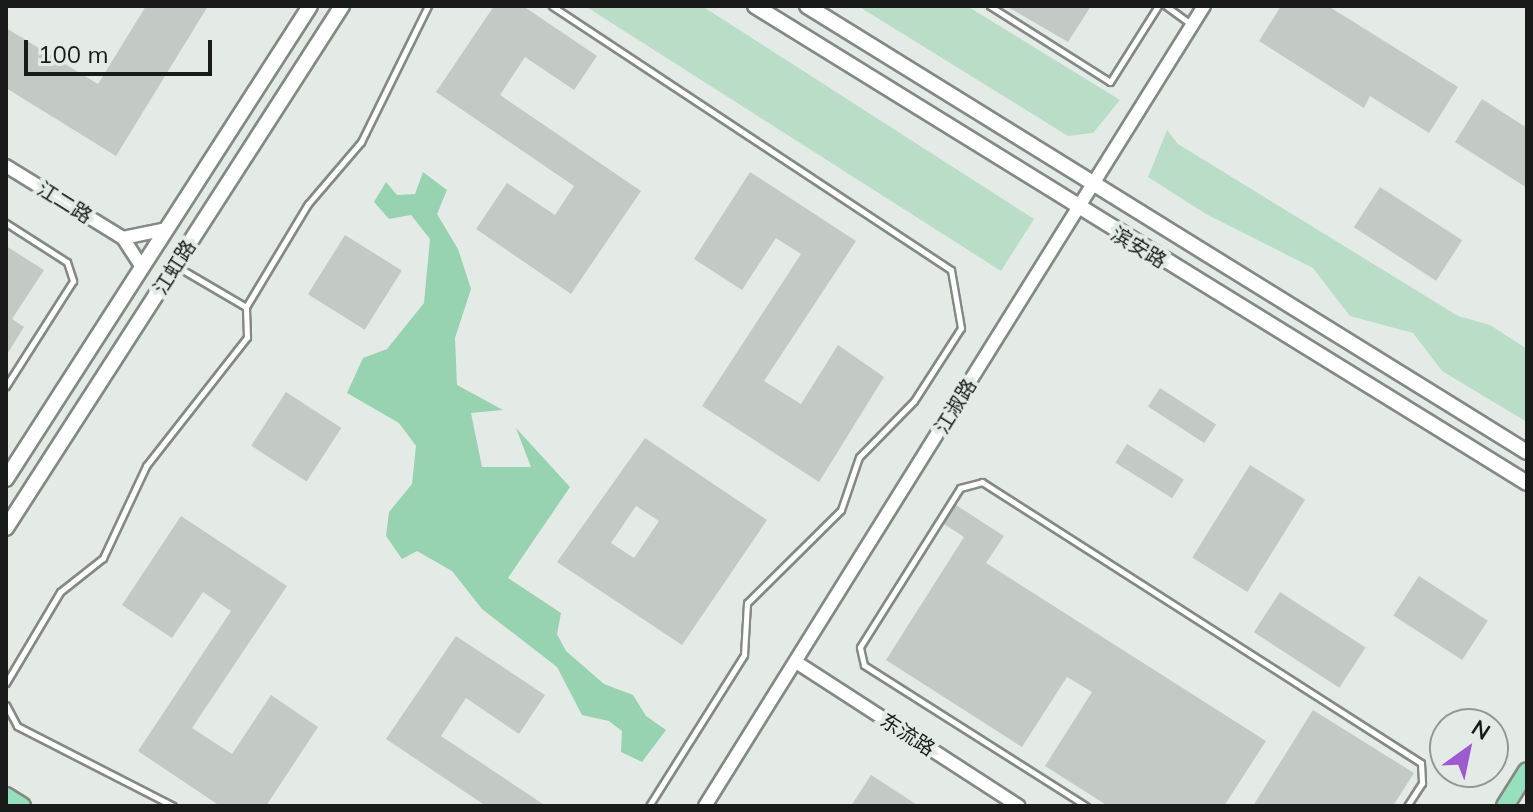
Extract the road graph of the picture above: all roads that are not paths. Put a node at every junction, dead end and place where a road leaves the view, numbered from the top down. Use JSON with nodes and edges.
{"nodes":[{"id":1,"x":310,"y":6,"type":"edge"},
{"id":2,"x":342,"y":6,"type":"edge"},
{"id":3,"x":428,"y":6,"type":"edge"},
{"id":4,"x":552,"y":6,"type":"edge"},
{"id":5,"x":755,"y":6,"type":"edge"},
{"id":6,"x":807,"y":6,"type":"edge"},
{"id":7,"x":990,"y":6,"type":"edge"},
{"id":8,"x":1158,"y":6,"type":"edge"},
{"id":9,"x":1166,"y":6,"type":"edge"},
{"id":10,"x":1203,"y":7,"type":"edge"},
{"id":11,"x":1193,"y":25,"type":"junction"},
{"id":12,"x":6,"y":166,"type":"edge"},
{"id":13,"x":1092,"y":183,"type":"junction"},
{"id":14,"x":1078,"y":210,"type":"junction"},
{"id":15,"x":6,"y":223,"type":"edge"},
{"id":16,"x":167,"y":229,"type":"junction"},
{"id":17,"x":123,"y":238,"type":"junction"},
{"id":18,"x":175,"y":266,"type":"junction"},
{"id":19,"x":142,"y":267,"type":"junction"},
{"id":20,"x":246,"y":307,"type":"junction"},
{"id":21,"x":6,"y":386,"type":"edge"},
{"id":22,"x":1527,"y":452,"type":"edge"},
{"id":23,"x":11,"y":459,"type":"edge"},
{"id":24,"x":6,"y":479,"type":"edge"},
{"id":25,"x":1527,"y":483,"type":"edge"},
{"id":26,"x":6,"y":528,"type":"edge"},
{"id":27,"x":796,"y":662,"type":"junction"},
{"id":28,"x":6,"y":683,"type":"edge"},
{"id":29,"x":6,"y":705,"type":"edge"},
{"id":30,"x":1527,"y":771,"type":"edge"},
{"id":31,"x":6,"y":796,"type":"edge"},
{"id":32,"x":22,"y":806,"type":"edge"},
{"id":33,"x":173,"y":806,"type":"edge"},
{"id":34,"x":649,"y":806,"type":"edge"},
{"id":35,"x":705,"y":806,"type":"edge"},
{"id":36,"x":1019,"y":806,"type":"edge"},
{"id":37,"x":1086,"y":806,"type":"edge"},
{"id":38,"x":1407,"y":806,"type":"edge"},
{"id":39,"x":1505,"y":806,"type":"edge"}],
"edges":[{"from":1,"to":16,"type":"main road","name":"江虹路"},
{"from":2,"to":18,"type":"main road","name":"江虹路"},
{"from":3,"to":20,"type":"lane"},
{"from":4,"to":34,"type":"lane"},
{"from":5,"to":14,"type":"main road","name":"滨安路"},
{"from":6,"to":13,"type":"main road","name":"滨安路"},
{"from":7,"to":8,"type":"lane"},
{"from":9,"to":11,"type":"lane"},
{"from":10,"to":11,"type":"street","name":"江淑路"},
{"from":11,"to":13,"type":"street","name":"江淑路"},
{"from":12,"to":17,"type":"street","name":"江二路"},
{"from":13,"to":14,"type":"street","name":"江淑路"},
{"from":13,"to":22,"type":"main road","name":"滨安路"},
{"from":14,"to":25,"type":"main road","name":"滨安路"},
{"from":14,"to":27,"type":"street","name":"江淑路"},
{"from":15,"to":21,"type":"lane"},
{"from":16,"to":17,"type":"street"},
{"from":16,"to":19,"type":"main road","name":"江虹路"},
{"from":17,"to":19,"type":"street","name":"江二路"},
{"from":18,"to":20,"type":"lane"},
{"from":18,"to":26,"type":"main road","name":"江虹路"},
{"from":19,"to":23,"type":"main road","name":"江虹路"},
{"from":20,"to":28,"type":"lane"},
{"from":23,"to":24,"type":"main road","name":"江虹路"},
{"from":27,"to":35,"type":"street","name":"江淑路"},
{"from":27,"to":36,"type":"street","name":"东流路"},
{"from":29,"to":33,"type":"lane"},
{"from":30,"to":39,"type":"main road"},
{"from":31,"to":32,"type":"main road"},
{"from":37,"to":38,"type":"lane"}]}
